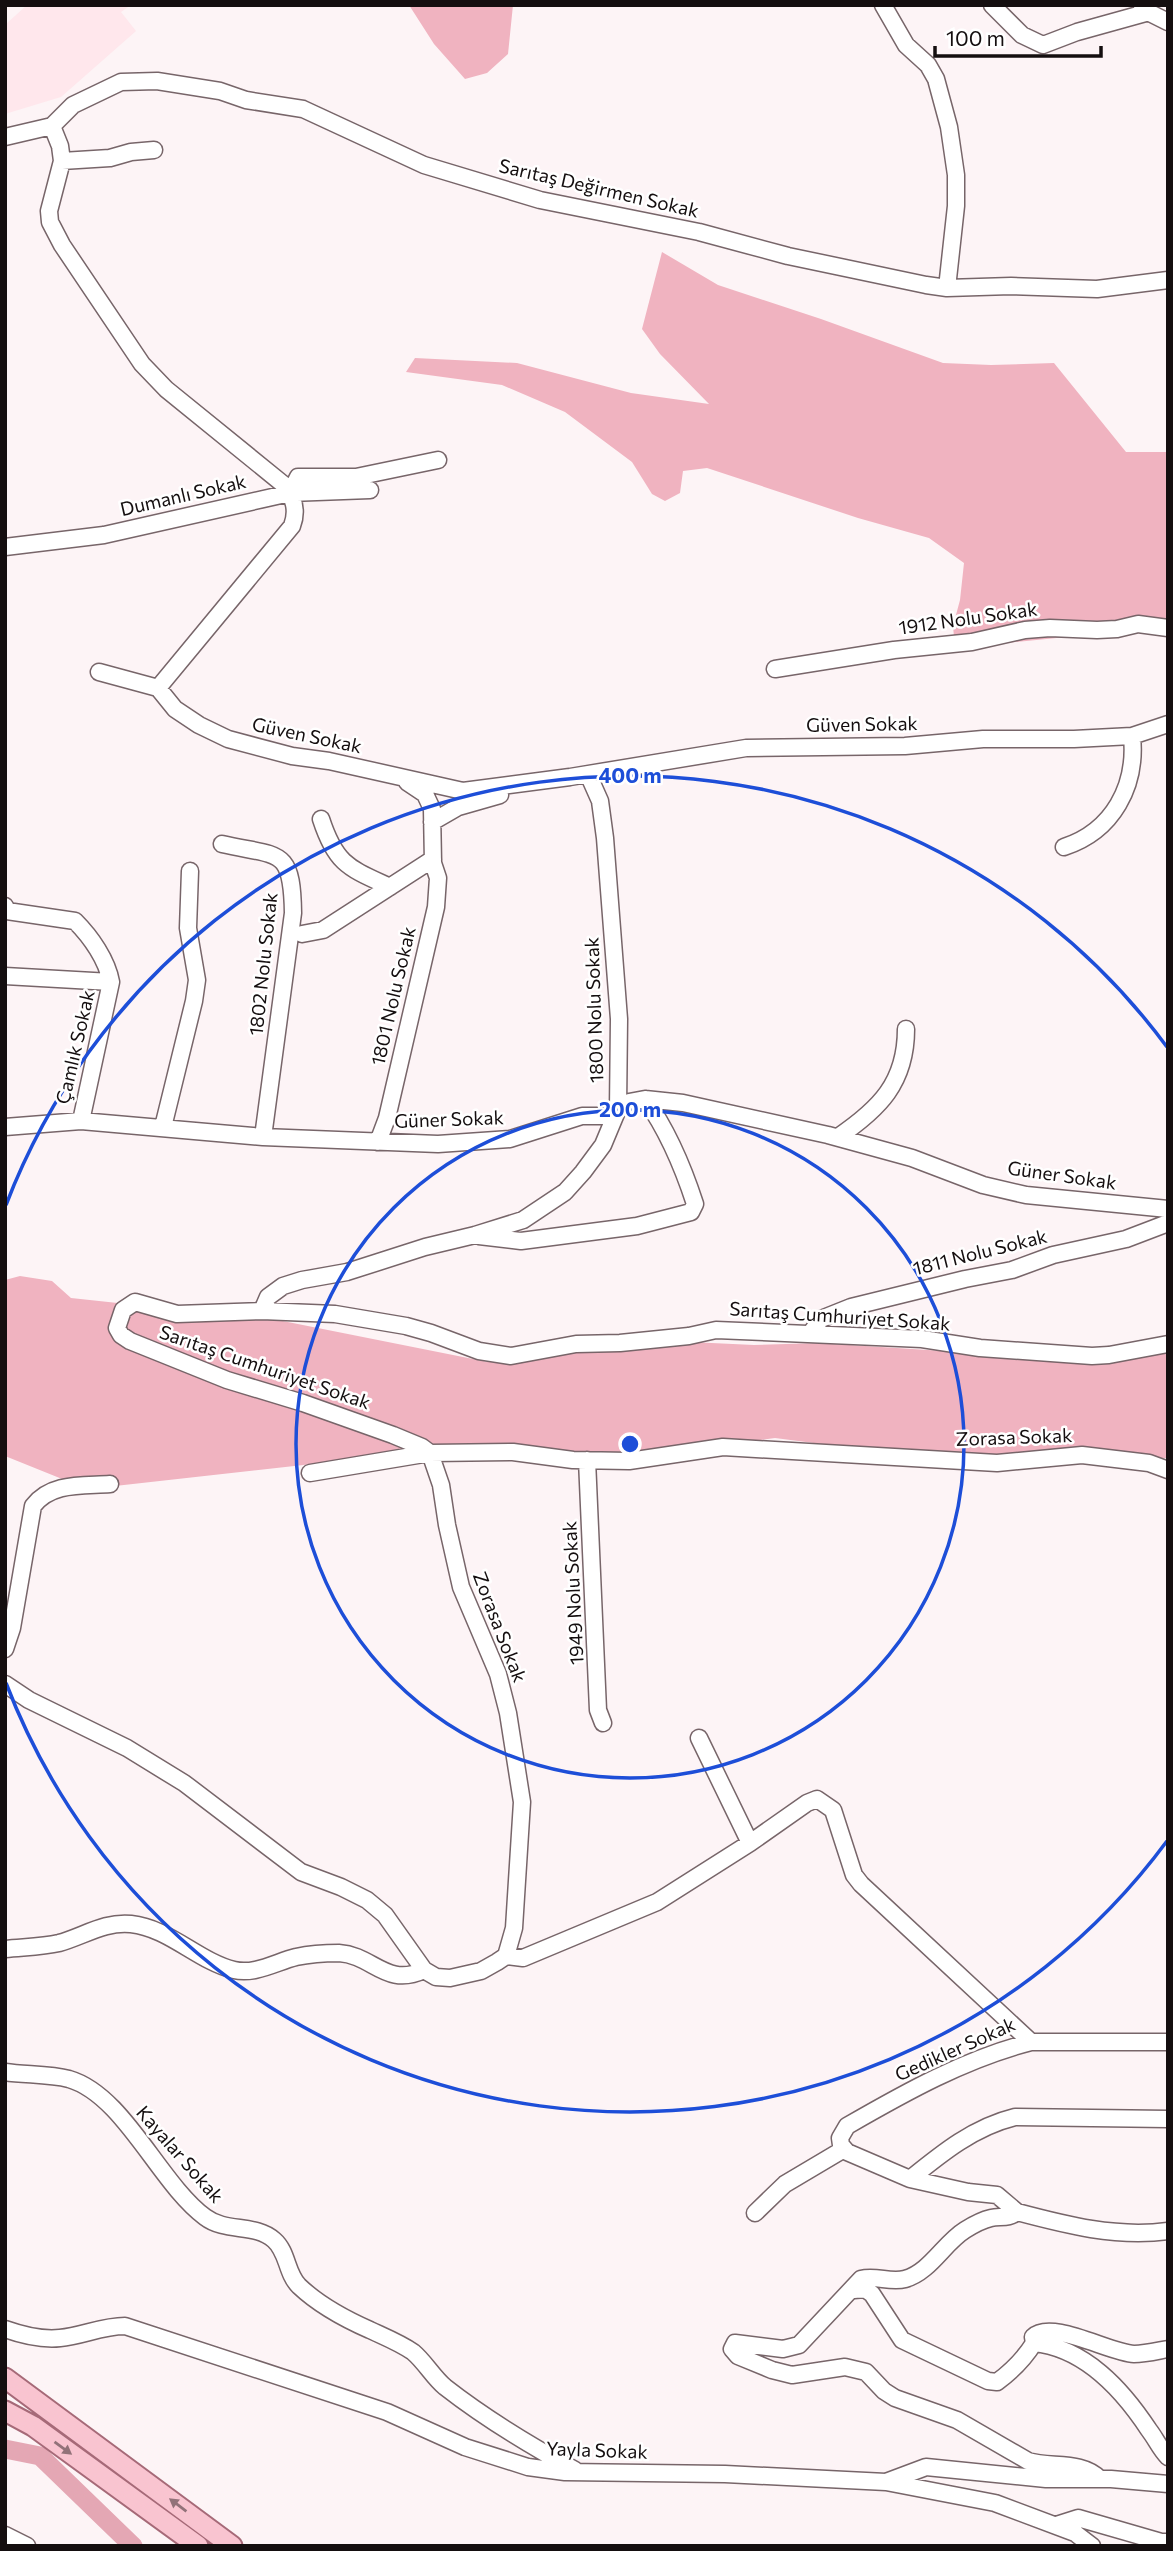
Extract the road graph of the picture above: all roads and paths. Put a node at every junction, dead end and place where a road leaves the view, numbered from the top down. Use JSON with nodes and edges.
{"nodes":[{"id":1,"x":883,"y":5,"type":"edge"},
{"id":2,"x":992,"y":5,"type":"edge"},
{"id":3,"x":1142,"y":9,"type":"edge"},
{"id":4,"x":1168,"y":22,"type":"edge"},
{"id":5,"x":52,"y":126,"type":"junction"},
{"id":6,"x":5,"y":137,"type":"edge"},
{"id":7,"x":154,"y":150,"type":"dead end"},
{"id":8,"x":62,"y":161,"type":"junction"},
{"id":9,"x":1168,"y":280,"type":"edge"},
{"id":10,"x":947,"y":288,"type":"junction"},
{"id":11,"x":438,"y":460,"type":"dead end"},
{"id":12,"x":370,"y":490,"type":"dead end"},
{"id":13,"x":290,"y":492,"type":"junction"},
{"id":14,"x":5,"y":547,"type":"edge"},
{"id":15,"x":1168,"y":628,"type":"edge"},
{"id":16,"x":775,"y":669,"type":"dead end"},
{"id":17,"x":99,"y":672,"type":"dead end"},
{"id":18,"x":158,"y":688,"type":"junction"},
{"id":19,"x":1168,"y":724,"type":"edge"},
{"id":20,"x":1132,"y":736,"type":"junction"},
{"id":21,"x":588,"y":774,"type":"junction"},
{"id":22,"x":400,"y":778,"type":"junction"},
{"id":23,"x":524,"y":784,"type":"junction"},
{"id":24,"x":321,"y":819,"type":"dead end"},
{"id":25,"x":432,"y":822,"type":"junction"},
{"id":26,"x":222,"y":844,"type":"dead end"},
{"id":27,"x":1065,"y":847,"type":"dead end"},
{"id":28,"x":433,"y":859,"type":"junction"},
{"id":29,"x":190,"y":871,"type":"dead end"},
{"id":30,"x":390,"y":887,"type":"junction"},
{"id":31,"x":5,"y":906,"type":"edge"},
{"id":32,"x":302,"y":934,"type":"dead end"},
{"id":33,"x":5,"y":976,"type":"edge"},
{"id":34,"x":111,"y":982,"type":"junction"},
{"id":35,"x":906,"y":1029,"type":"dead end"},
{"id":36,"x":645,"y":1099,"type":"junction"},
{"id":37,"x":618,"y":1109,"type":"junction"},
{"id":38,"x":81,"y":1121,"type":"junction"},
{"id":39,"x":5,"y":1127,"type":"edge"},
{"id":40,"x":163,"y":1127,"type":"junction"},
{"id":41,"x":263,"y":1137,"type":"junction"},
{"id":42,"x":838,"y":1138,"type":"junction"},
{"id":43,"x":378,"y":1142,"type":"junction"},
{"id":44,"x":1168,"y":1209,"type":"edge"},
{"id":45,"x":1168,"y":1223,"type":"edge"},
{"id":46,"x":475,"y":1235,"type":"junction"},
{"id":47,"x":262,"y":1311,"type":"junction"},
{"id":48,"x":810,"y":1334,"type":"junction"},
{"id":49,"x":1168,"y":1344,"type":"edge"},
{"id":50,"x":430,"y":1452,"type":"junction"},
{"id":51,"x":587,"y":1461,"type":"junction"},
{"id":52,"x":1168,"y":1470,"type":"edge"},
{"id":53,"x":310,"y":1473,"type":"dead end"},
{"id":54,"x":110,"y":1484,"type":"dead end"},
{"id":55,"x":5,"y":1649,"type":"edge"},
{"id":56,"x":5,"y":1685,"type":"edge"},
{"id":57,"x":603,"y":1723,"type":"dead end"},
{"id":58,"x":699,"y":1738,"type":"dead end"},
{"id":59,"x":750,"y":1843,"type":"junction"},
{"id":60,"x":5,"y":1949,"type":"edge"},
{"id":61,"x":506,"y":1956,"type":"junction"},
{"id":62,"x":424,"y":1970,"type":"junction"},
{"id":63,"x":1031,"y":2042,"type":"junction"},
{"id":64,"x":1168,"y":2042,"type":"edge"},
{"id":65,"x":5,"y":2072,"type":"edge"},
{"id":66,"x":1168,"y":2119,"type":"edge"},
{"id":67,"x":844,"y":2149,"type":"junction"},
{"id":68,"x":910,"y":2179,"type":"junction"},
{"id":69,"x":1017,"y":2212,"type":"junction"},
{"id":70,"x":755,"y":2213,"type":"dead end"},
{"id":71,"x":1168,"y":2231,"type":"edge"},
{"id":72,"x":854,"y":2290,"type":"junction"},
{"id":73,"x":5,"y":2329,"type":"edge"},
{"id":74,"x":1034,"y":2343,"type":"junction"},
{"id":75,"x":1168,"y":2349,"type":"edge"},
{"id":76,"x":5,"y":2378,"type":"edge"},
{"id":77,"x":5,"y":2412,"type":"edge"},
{"id":78,"x":1168,"y":2457,"type":"edge"},
{"id":79,"x":581,"y":2473,"type":"junction"},
{"id":80,"x":1100,"y":2479,"type":"junction"},
{"id":81,"x":886,"y":2482,"type":"junction"},
{"id":82,"x":1168,"y":2484,"type":"edge"},
{"id":83,"x":1056,"y":2525,"type":"junction"},
{"id":84,"x":5,"y":2535,"type":"edge"},
{"id":85,"x":1168,"y":2542,"type":"edge"},
{"id":86,"x":27,"y":2546,"type":"edge"},
{"id":87,"x":198,"y":2546,"type":"edge"},
{"id":88,"x":232,"y":2546,"type":"edge"},
{"id":89,"x":1092,"y":2546,"type":"edge"}],
"edges":[{"from":1,"to":10,"type":"street"},
{"from":2,"to":3,"type":"street"},
{"from":3,"to":4,"type":"street"},
{"from":5,"to":6,"type":"street","name":"Sarıtaş Değirmen Sokak"},
{"from":5,"to":8,"type":"street"},
{"from":5,"to":10,"type":"street","name":"Sarıtaş Değirmen Sokak"},
{"from":7,"to":8,"type":"street"},
{"from":8,"to":13,"type":"street"},
{"from":9,"to":10,"type":"street","name":"Sarıtaş Değirmen Sokak"},
{"from":11,"to":13,"type":"street"},
{"from":12,"to":13,"type":"street","name":"Dumanlı Sokak"},
{"from":13,"to":14,"type":"street","name":"Dumanlı Sokak"},
{"from":13,"to":18,"type":"street"},
{"from":15,"to":16,"type":"street","name":"1912 Nolu Sokak"},
{"from":17,"to":18,"type":"street"},
{"from":18,"to":22,"type":"street","name":"Güven Sokak"},
{"from":19,"to":20,"type":"street","name":"Güven Sokak"},
{"from":20,"to":21,"type":"street","name":"Güven Sokak"},
{"from":20,"to":27,"type":"street"},
{"from":21,"to":23,"type":"street","name":"Güven Sokak"},
{"from":21,"to":37,"type":"street","name":"1800 Nolu Sokak"},
{"from":22,"to":23,"type":"street","name":"Güven Sokak"},
{"from":22,"to":25,"type":"street","name":"1801 Nolu Sokak"},
{"from":23,"to":25,"type":"street"},
{"from":24,"to":30,"type":"street"},
{"from":25,"to":28,"type":"street","name":"1801 Nolu Sokak"},
{"from":26,"to":41,"type":"street","name":"1802 Nolu Sokak"},
{"from":28,"to":30,"type":"street"},
{"from":28,"to":43,"type":"street","name":"1801 Nolu Sokak"},
{"from":29,"to":40,"type":"street"},
{"from":30,"to":32,"type":"street"},
{"from":31,"to":34,"type":"street","name":"Çamlık Sokak"},
{"from":33,"to":34,"type":"street","name":"Çamlık Sokak"},
{"from":34,"to":38,"type":"street","name":"Çamlık Sokak"},
{"from":35,"to":42,"type":"street"},
{"from":36,"to":37,"type":"street","name":"Güner Sokak"},
{"from":36,"to":42,"type":"street","name":"Güner Sokak"},
{"from":36,"to":46,"type":"street"},
{"from":37,"to":43,"type":"street","name":"Güner Sokak"},
{"from":37,"to":46,"type":"street","name":"1800 Nolu Sokak"},
{"from":38,"to":39,"type":"street","name":"Güner Sokak"},
{"from":38,"to":40,"type":"street","name":"Güner Sokak"},
{"from":40,"to":41,"type":"street","name":"Güner Sokak"},
{"from":41,"to":43,"type":"street","name":"Güner Sokak"},
{"from":42,"to":44,"type":"street","name":"Güner Sokak"},
{"from":45,"to":48,"type":"street","name":"1811 Nolu Sokak"},
{"from":46,"to":47,"type":"street","name":"1800 Nolu Sokak"},
{"from":47,"to":48,"type":"street","name":"Sarıtaş Cumhuriyet Sokak"},
{"from":47,"to":50,"type":"street","name":"Sarıtaş Cumhuriyet Sokak"},
{"from":48,"to":49,"type":"street","name":"Sarıtaş Cumhuriyet Sokak"},
{"from":50,"to":51,"type":"street","name":"Zorasa Sokak"},
{"from":50,"to":53,"type":"street"},
{"from":50,"to":61,"type":"street","name":"Zorasa Sokak"},
{"from":51,"to":52,"type":"street","name":"Zorasa Sokak"},
{"from":51,"to":57,"type":"street","name":"1949 Nolu Sokak"},
{"from":54,"to":55,"type":"street"},
{"from":56,"to":62,"type":"street"},
{"from":58,"to":59,"type":"street"},
{"from":59,"to":61,"type":"street","name":"Gedikler Sokak"},
{"from":59,"to":63,"type":"street","name":"Gedikler Sokak"},
{"from":60,"to":62,"type":"street"},
{"from":61,"to":62,"type":"street"},
{"from":63,"to":64,"type":"street"},
{"from":63,"to":67,"type":"street","name":"Gedikler Sokak"},
{"from":65,"to":79,"type":"street","name":"Kayalar Sokak"},
{"from":66,"to":68,"type":"street"},
{"from":67,"to":68,"type":"street"},
{"from":67,"to":70,"type":"street"},
{"from":68,"to":69,"type":"street"},
{"from":69,"to":71,"type":"street"},
{"from":69,"to":72,"type":"street"},
{"from":72,"to":74,"type":"street"},
{"from":72,"to":80,"type":"street"},
{"from":73,"to":79,"type":"street","name":"Yayla Sokak"},
{"from":74,"to":75,"type":"street"},
{"from":74,"to":78,"type":"street"},
{"from":88,"to":76,"type":"main road","one_way":true},
{"from":77,"to":87,"type":"main road","one_way":true},
{"from":79,"to":81,"type":"street","name":"Yayla Sokak"},
{"from":80,"to":81,"type":"street","name":"Yayla Sokak"},
{"from":80,"to":82,"type":"street","name":"Yayla Sokak"},
{"from":81,"to":83,"type":"street"},
{"from":83,"to":85,"type":"street"},
{"from":83,"to":89,"type":"street"},
{"from":84,"to":86,"type":"street"}]}
